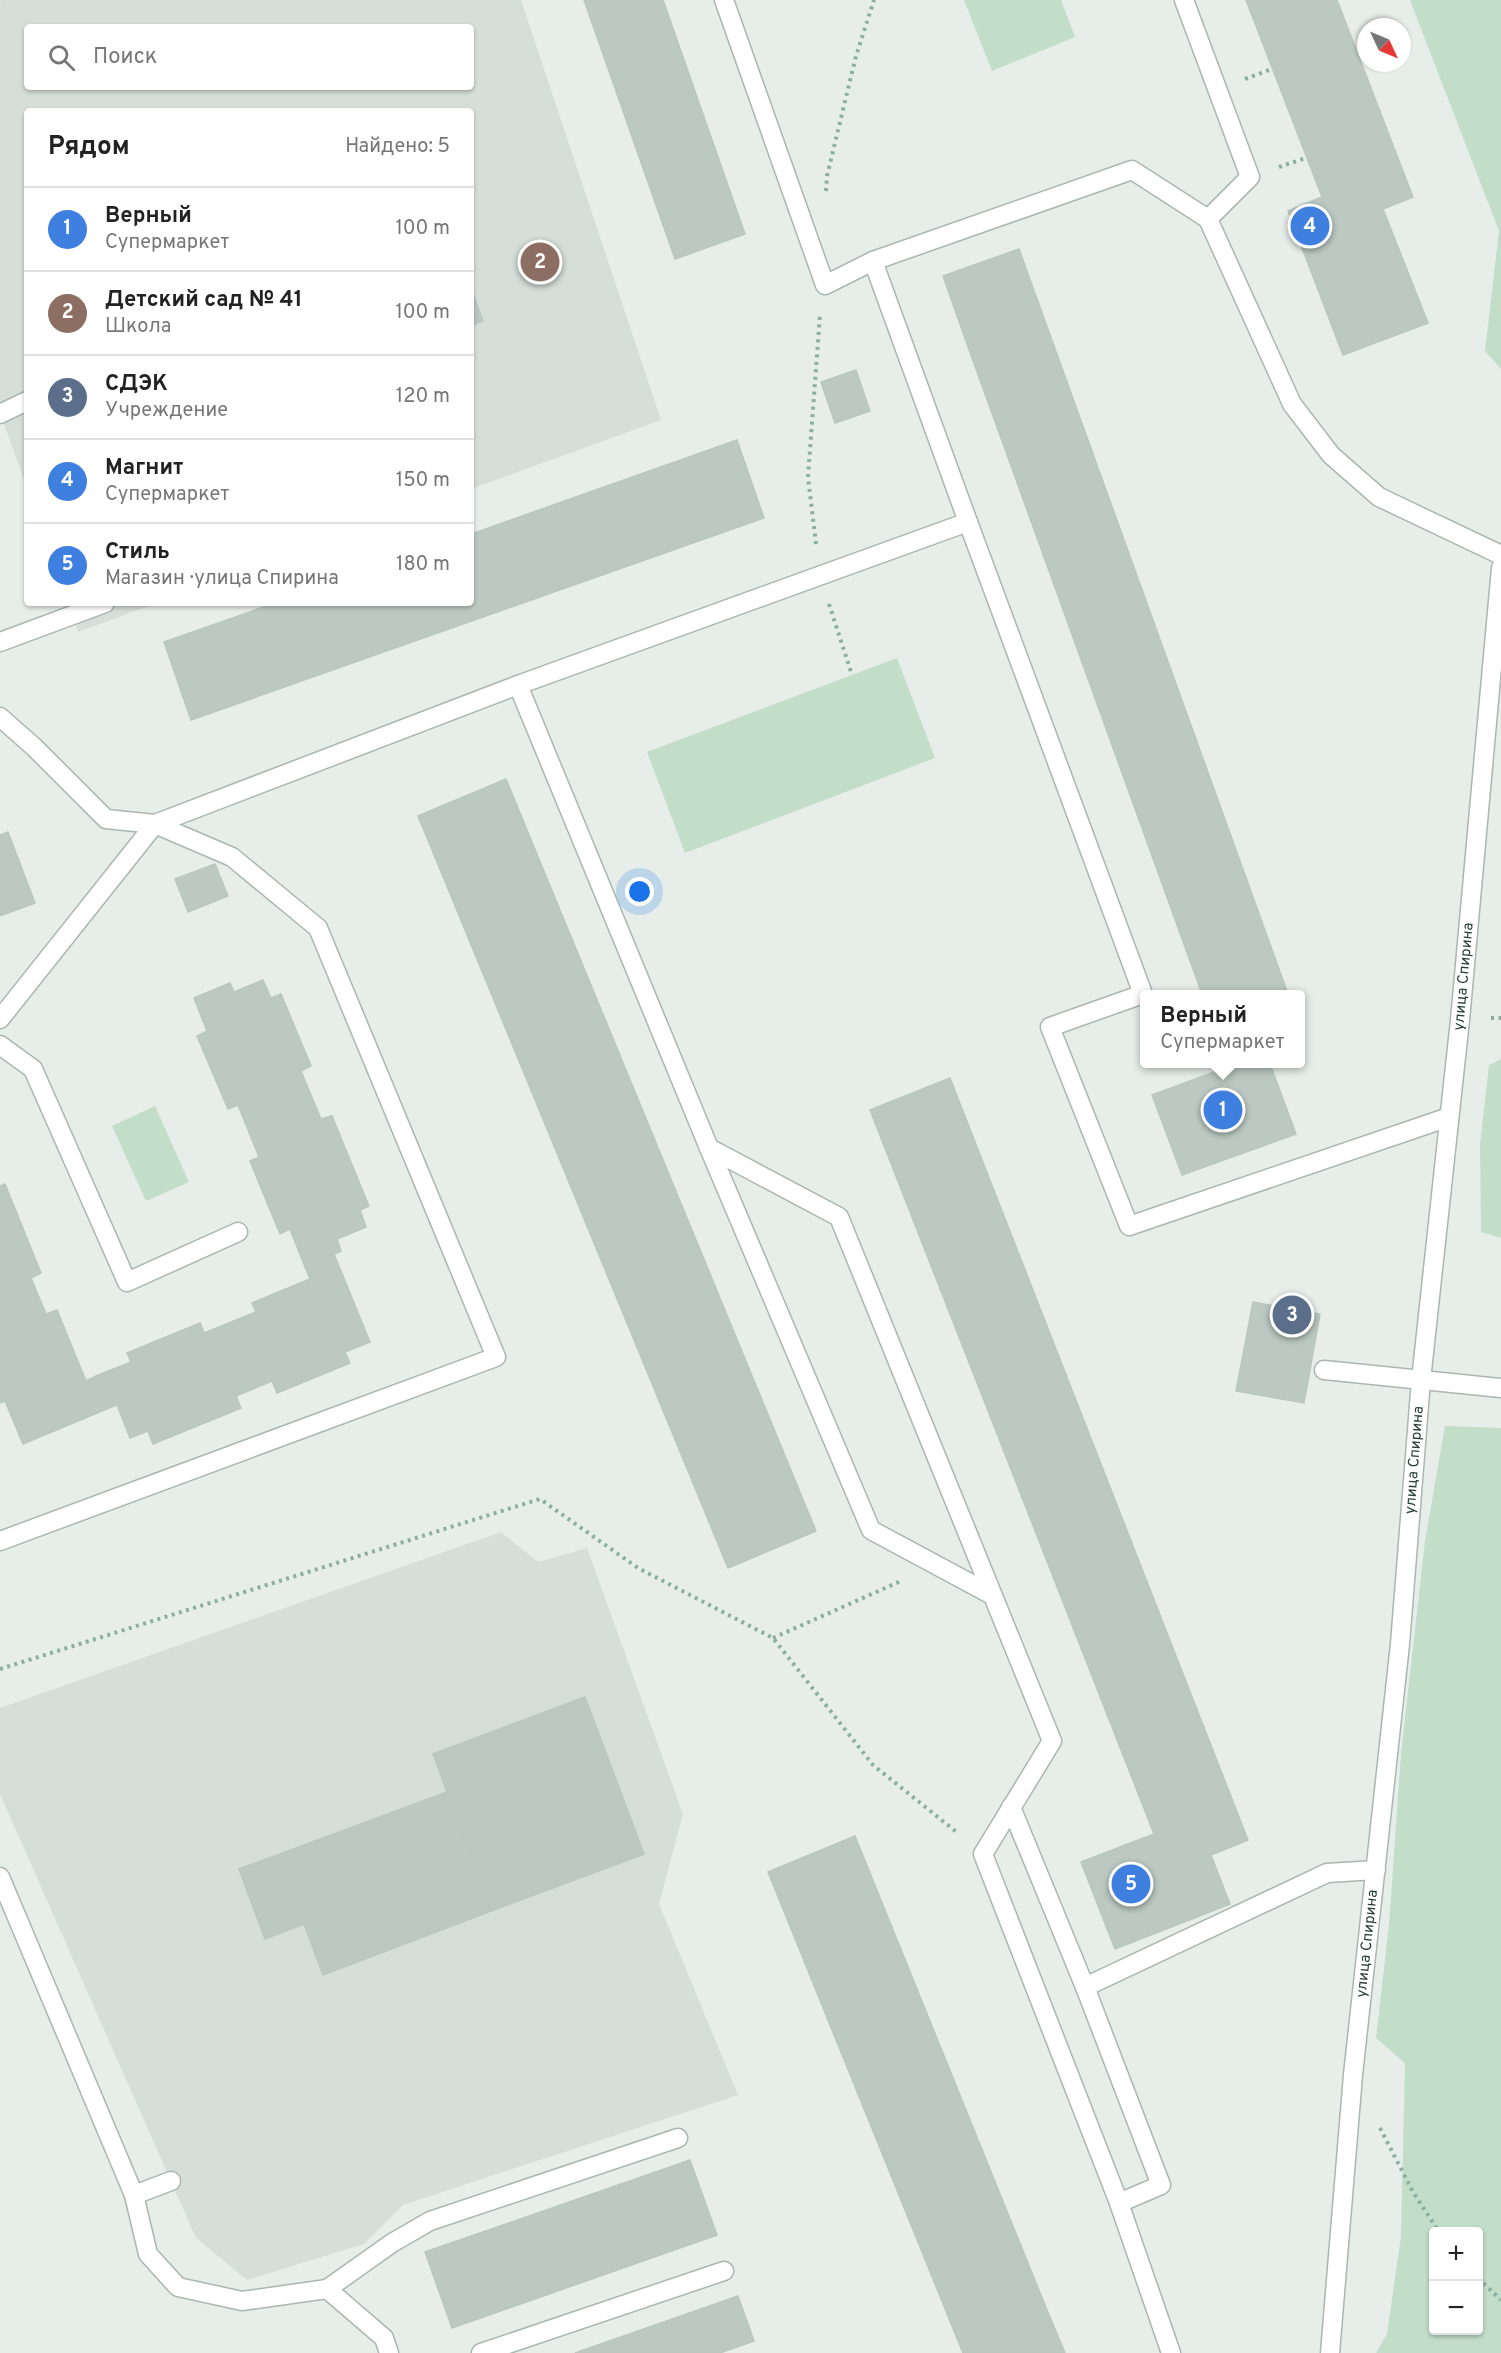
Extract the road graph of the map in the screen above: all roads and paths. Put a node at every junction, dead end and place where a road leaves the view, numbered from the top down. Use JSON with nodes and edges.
{"nodes":[{"id":1,"x":724,"y":0,"type":"edge"},
{"id":2,"x":874,"y":0,"type":"edge"},
{"id":3,"x":1184,"y":0,"type":"edge"},
{"id":4,"x":826,"y":198,"type":"dead end"},
{"id":5,"x":1208,"y":219,"type":"junction"},
{"id":6,"x":873,"y":261,"type":"junction"},
{"id":7,"x":820,"y":304,"type":"dead end"},
{"id":8,"x":24,"y":402,"type":"edge"},
{"id":9,"x":0,"y":414,"type":"edge"},
{"id":10,"x":968,"y":522,"type":"junction"},
{"id":11,"x":818,"y":554,"type":"dead end"},
{"id":12,"x":1501,"y":555,"type":"edge"},
{"id":13,"x":1501,"y":567,"type":"edge"},
{"id":14,"x":826,"y":596,"type":"dead end"},
{"id":15,"x":97,"y":606,"type":"edge"},
{"id":16,"x":0,"y":642,"type":"edge"},
{"id":17,"x":852,"y":675,"type":"dead end"},
{"id":18,"x":518,"y":685,"type":"junction"},
{"id":19,"x":0,"y":717,"type":"edge"},
{"id":20,"x":155,"y":824,"type":"junction"},
{"id":21,"x":1142,"y":990,"type":"edge"},
{"id":22,"x":1140,"y":995,"type":"edge"},
{"id":23,"x":0,"y":1019,"type":"edge"},
{"id":24,"x":0,"y":1045,"type":"edge"},
{"id":25,"x":1449,"y":1117,"type":"junction"},
{"id":26,"x":709,"y":1148,"type":"junction"},
{"id":27,"x":238,"y":1233,"type":"dead end"},
{"id":28,"x":1324,"y":1370,"type":"dead end"},
{"id":29,"x":1421,"y":1380,"type":"junction"},
{"id":30,"x":1501,"y":1388,"type":"edge"},
{"id":31,"x":0,"y":1541,"type":"edge"},
{"id":32,"x":938,"y":1565,"type":"junction"},
{"id":33,"x":992,"y":1595,"type":"junction"},
{"id":34,"x":773,"y":1638,"type":"junction"},
{"id":35,"x":0,"y":1669,"type":"edge"},
{"id":36,"x":1011,"y":1807,"type":"junction"},
{"id":37,"x":983,"y":1854,"type":"junction"},
{"id":38,"x":1376,"y":1870,"type":"junction"},
{"id":39,"x":0,"y":1877,"type":"edge"},
{"id":40,"x":1085,"y":1987,"type":"junction"},
{"id":41,"x":1353,"y":2075,"type":"junction"},
{"id":42,"x":678,"y":2138,"type":"dead end"},
{"id":43,"x":171,"y":2181,"type":"dead end"},
{"id":44,"x":134,"y":2195,"type":"junction"},
{"id":45,"x":1119,"y":2203,"type":"junction"},
{"id":46,"x":1436,"y":2227,"type":"edge"},
{"id":47,"x":724,"y":2271,"type":"dead end"},
{"id":48,"x":1482,"y":2281,"type":"edge"},
{"id":49,"x":327,"y":2289,"type":"junction"},
{"id":50,"x":1501,"y":2300,"type":"edge"},
{"id":51,"x":388,"y":2353,"type":"edge"},
{"id":52,"x":481,"y":2353,"type":"edge"},
{"id":53,"x":1171,"y":2353,"type":"edge"},
{"id":54,"x":1329,"y":2353,"type":"edge"}],
"edges":[{"from":1,"to":6,"type":"street"},
{"from":2,"to":4,"type":"path"},
{"from":3,"to":5,"type":"street"},
{"from":5,"to":6,"type":"street"},
{"from":5,"to":12,"type":"street"},
{"from":6,"to":10,"type":"street"},
{"from":7,"to":11,"type":"path"},
{"from":8,"to":9,"type":"street"},
{"from":10,"to":18,"type":"street"},
{"from":10,"to":21,"type":"street"},
{"from":13,"to":25,"type":"street","name":"улица Спирина"},
{"from":14,"to":17,"type":"path"},
{"from":15,"to":16,"type":"street"},
{"from":18,"to":20,"type":"street"},
{"from":18,"to":26,"type":"street"},
{"from":19,"to":20,"type":"street"},
{"from":20,"to":23,"type":"street"},
{"from":20,"to":31,"type":"street"},
{"from":22,"to":25,"type":"street"},
{"from":24,"to":27,"type":"street"},
{"from":25,"to":29,"type":"street","name":"улица Спирина"},
{"from":26,"to":32,"type":"street"},
{"from":26,"to":33,"type":"street"},
{"from":28,"to":29,"type":"street"},
{"from":29,"to":30,"type":"street"},
{"from":29,"to":38,"type":"street","name":"улица Спирина"},
{"from":32,"to":33,"type":"street"},
{"from":32,"to":34,"type":"path"},
{"from":33,"to":36,"type":"street"},
{"from":34,"to":35,"type":"path"},
{"from":34,"to":37,"type":"path"},
{"from":36,"to":37,"type":"street"},
{"from":36,"to":40,"type":"street"},
{"from":37,"to":45,"type":"street"},
{"from":38,"to":40,"type":"street"},
{"from":38,"to":41,"type":"street","name":"улица Спирина"},
{"from":39,"to":44,"type":"street"},
{"from":40,"to":45,"type":"street"},
{"from":41,"to":46,"type":"path"},
{"from":41,"to":54,"type":"street","name":"улица Спирина"},
{"from":42,"to":49,"type":"street"},
{"from":43,"to":44,"type":"street"},
{"from":44,"to":49,"type":"street"},
{"from":45,"to":53,"type":"street"},
{"from":47,"to":52,"type":"street"},
{"from":48,"to":50,"type":"path"},
{"from":49,"to":51,"type":"street"}]}
